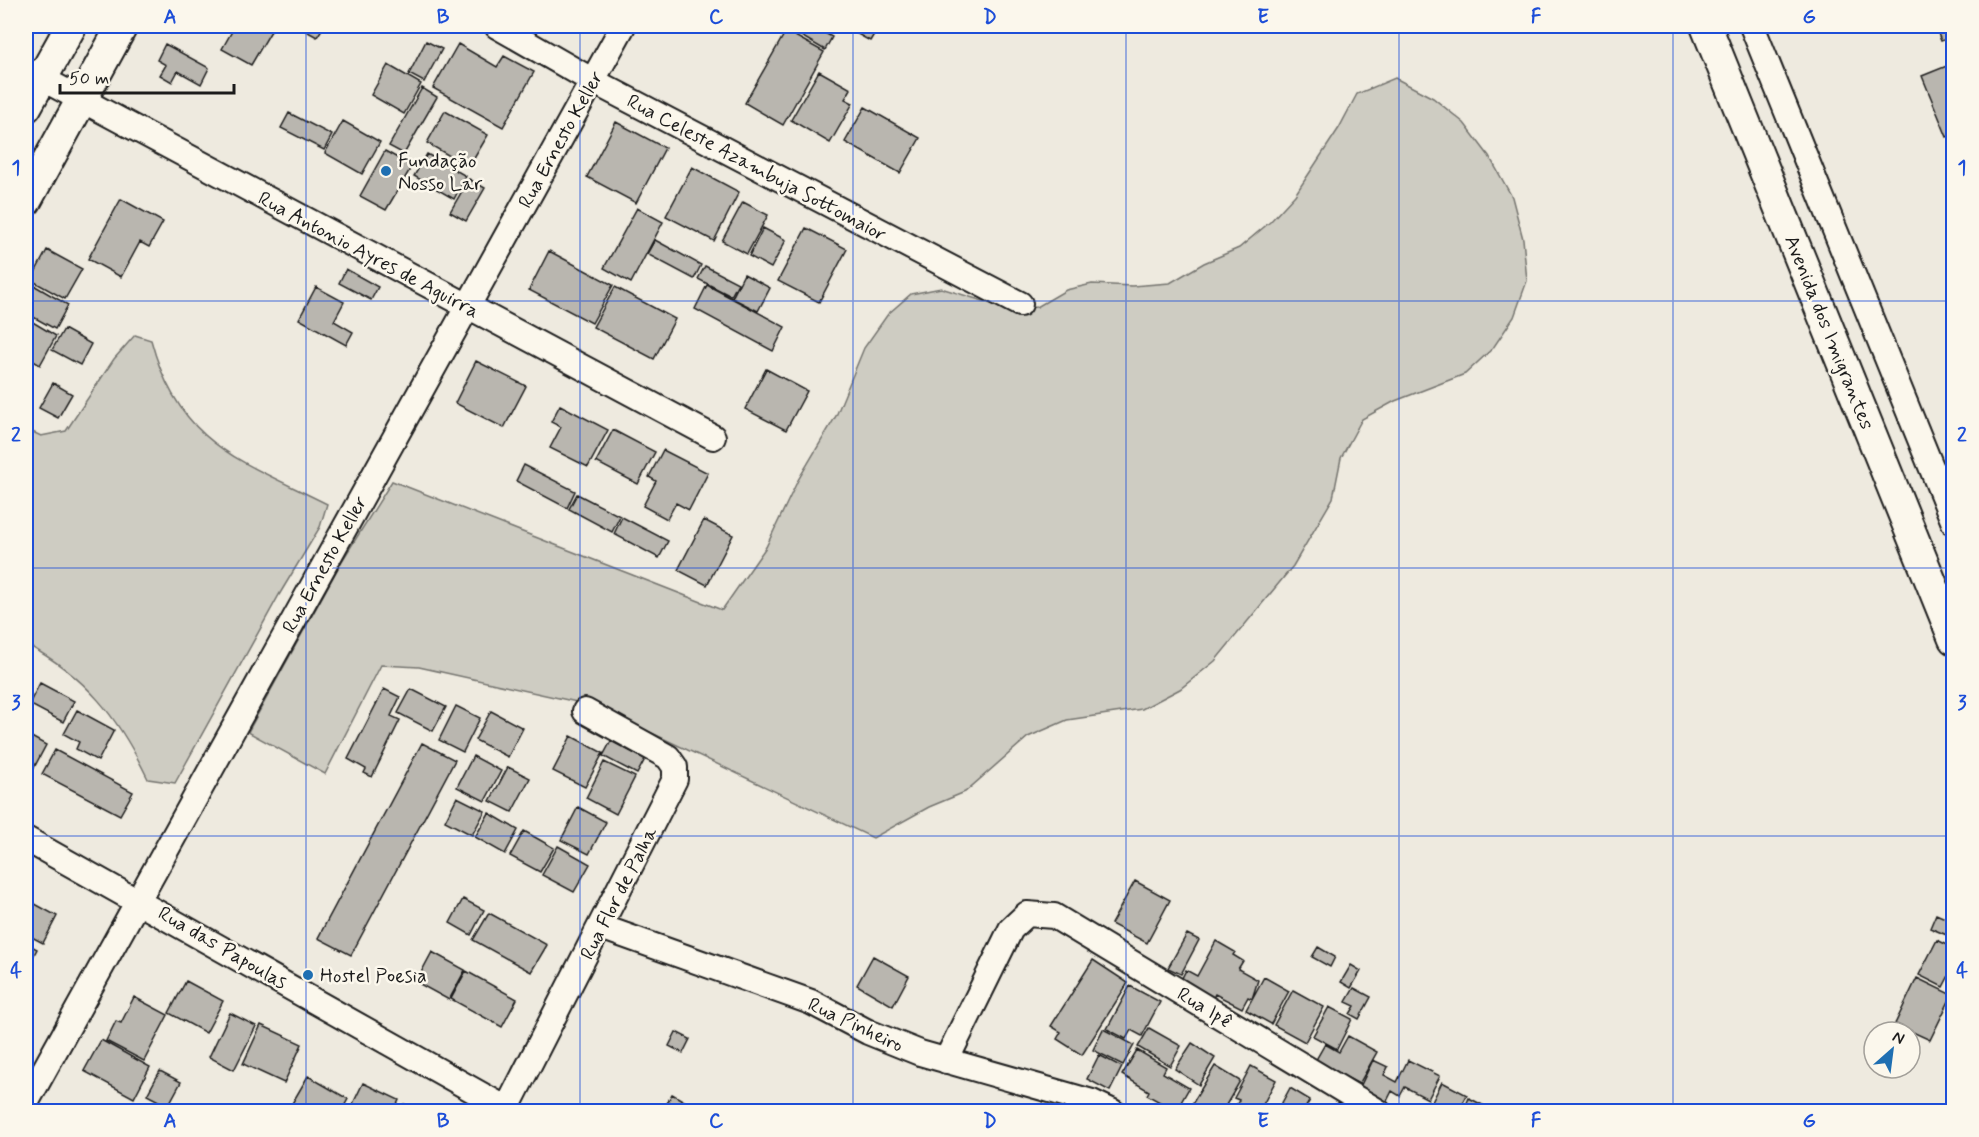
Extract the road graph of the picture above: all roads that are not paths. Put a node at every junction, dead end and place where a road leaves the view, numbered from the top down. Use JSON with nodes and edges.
{"nodes":[{"id":1,"x":71,"y":26,"type":"edge"},
{"id":2,"x":122,"y":26,"type":"edge"},
{"id":3,"x":497,"y":26,"type":"edge"},
{"id":4,"x":623,"y":26,"type":"edge"},
{"id":5,"x":1706,"y":26,"type":"edge"},
{"id":6,"x":1752,"y":26,"type":"edge"},
{"id":7,"x":34,"y":74,"type":"edge"},
{"id":8,"x":593,"y":81,"type":"junction"},
{"id":9,"x":80,"y":100,"type":"junction"},
{"id":10,"x":26,"y":107,"type":"edge"},
{"id":11,"x":26,"y":201,"type":"edge"},
{"id":12,"x":1020,"y":304,"type":"dead end"},
{"id":13,"x":466,"y":306,"type":"junction"},
{"id":14,"x":713,"y":437,"type":"dead end"},
{"id":15,"x":1953,"y":523,"type":"edge"},
{"id":16,"x":1953,"y":639,"type":"edge"},
{"id":17,"x":585,"y":711,"type":"dead end"},
{"id":18,"x":26,"y":839,"type":"edge"},
{"id":19,"x":138,"y":900,"type":"junction"},
{"id":20,"x":601,"y":927,"type":"junction"},
{"id":21,"x":946,"y":1061,"type":"junction"},
{"id":22,"x":26,"y":1103,"type":"edge"},
{"id":23,"x":508,"y":1110,"type":"edge"},
{"id":24,"x":1113,"y":1112,"type":"edge"},
{"id":25,"x":1379,"y":1112,"type":"edge"}],
"edges":[{"from":1,"to":7,"type":"street"},
{"from":2,"to":9,"type":"street"},
{"from":3,"to":8,"type":"street","name":"Rua Celeste Azambuja Sottomaior"},
{"from":4,"to":8,"type":"street","name":"Rua Ernesto Keller"},
{"from":5,"to":16,"type":"street","name":"Avenida dos Imigrantes"},
{"from":6,"to":15,"type":"street"},
{"from":7,"to":9,"type":"street","name":"Rua Antonio Ayres de Aguirra"},
{"from":7,"to":10,"type":"street"},
{"from":8,"to":12,"type":"street","name":"Rua Celeste Azambuja Sottomaior"},
{"from":8,"to":13,"type":"street","name":"Rua Ernesto Keller"},
{"from":9,"to":11,"type":"street"},
{"from":9,"to":13,"type":"street","name":"Rua Antonio Ayres de Aguirra"},
{"from":13,"to":14,"type":"street","name":"Rua Antonio Ayres de Aguirra"},
{"from":13,"to":19,"type":"street","name":"Rua Ernesto Keller"},
{"from":17,"to":20,"type":"street","name":"Rua Flor de Palha"},
{"from":18,"to":19,"type":"street","name":"Rua das Papoulas"},
{"from":19,"to":22,"type":"street","name":"Rua Ernesto Keller"},
{"from":19,"to":23,"type":"street","name":"Rua das Papoulas"},
{"from":20,"to":21,"type":"street","name":"Rua Pinheiro"},
{"from":20,"to":23,"type":"street","name":"Rua Flor de Palha"},
{"from":21,"to":24,"type":"street","name":"Rua Pinheiro"},
{"from":21,"to":25,"type":"street","name":"Rua Ipê"}]}
